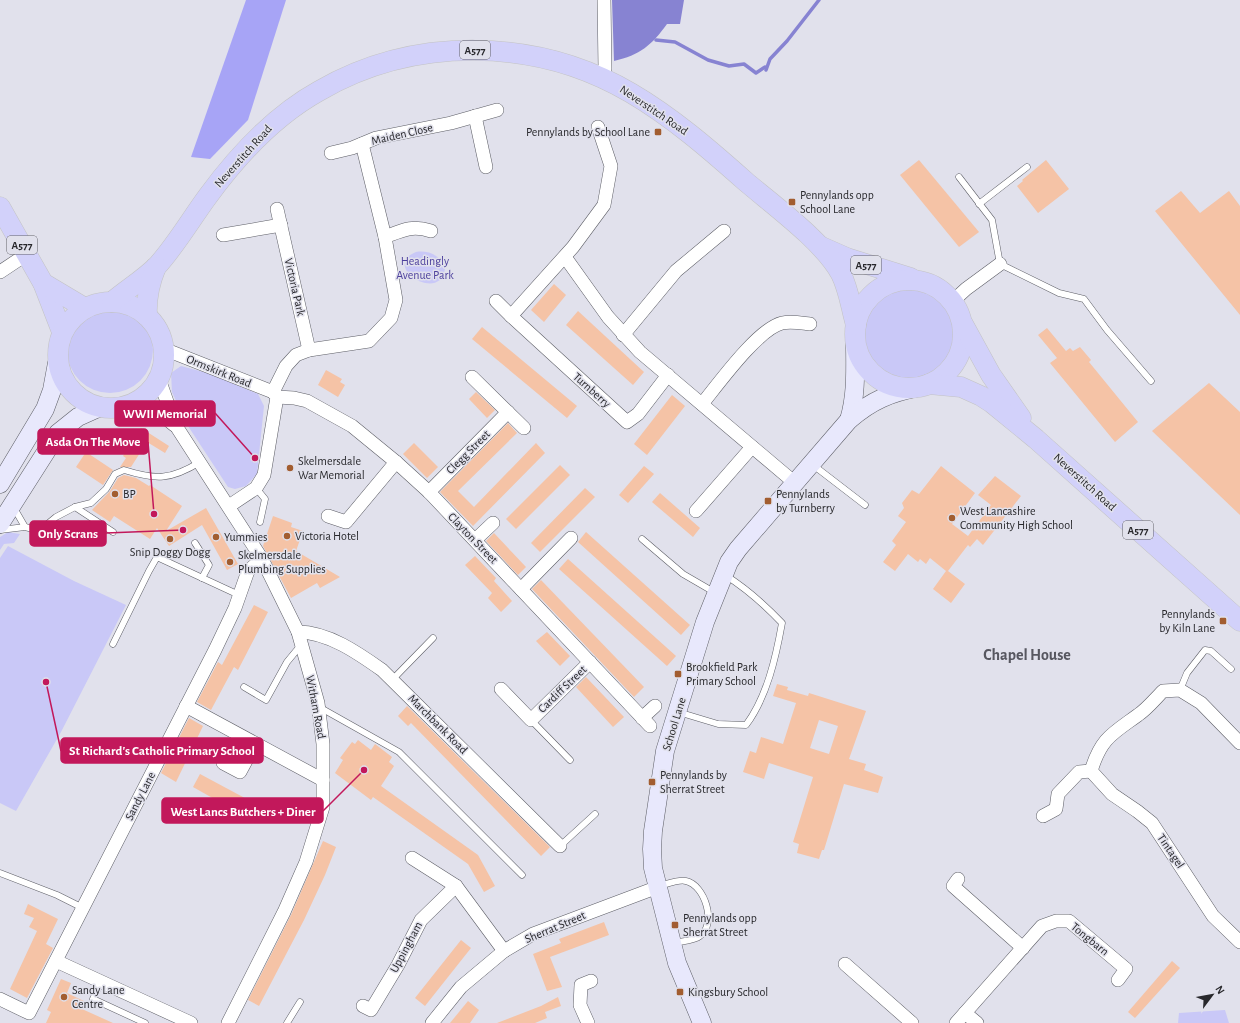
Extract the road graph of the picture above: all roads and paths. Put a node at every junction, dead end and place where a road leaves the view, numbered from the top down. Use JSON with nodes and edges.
{"nodes":[{"id":1,"x":604,"y":0,"type":"edge"},
{"id":2,"x":605,"y":69,"type":"dead end"},
{"id":3,"x":497,"y":110,"type":"dead end"},
{"id":4,"x":474,"y":116,"type":"junction"},
{"id":5,"x":598,"y":127,"type":"dead end"},
{"id":6,"x":362,"y":144,"type":"junction"},
{"id":7,"x":331,"y":153,"type":"dead end"},
{"id":8,"x":1027,"y":167,"type":"dead end"},
{"id":9,"x":485,"y":169,"type":"dead end"},
{"id":10,"x":959,"y":177,"type":"dead end"},
{"id":11,"x":980,"y":204,"type":"junction"},
{"id":12,"x":0,"y":207,"type":"edge"},
{"id":13,"x":277,"y":209,"type":"dead end"},
{"id":14,"x":280,"y":225,"type":"junction"},
{"id":15,"x":724,"y":231,"type":"dead end"},
{"id":16,"x":432,"y":232,"type":"dead end"},
{"id":17,"x":224,"y":235,"type":"dead end"},
{"id":18,"x":385,"y":237,"type":"junction"},
{"id":19,"x":819,"y":245,"type":"junction"},
{"id":20,"x":27,"y":254,"type":"junction"},
{"id":21,"x":565,"y":257,"type":"junction"},
{"id":22,"x":1000,"y":264,"type":"junction"},
{"id":23,"x":156,"y":267,"type":"junction"},
{"id":24,"x":0,"y":272,"type":"edge"},
{"id":25,"x":915,"y":280,"type":"junction"},
{"id":26,"x":43,"y":283,"type":"junction"},
{"id":27,"x":496,"y":301,"type":"dead end"},
{"id":28,"x":953,"y":301,"type":"junction"},
{"id":29,"x":112,"y":302,"type":"junction"},
{"id":30,"x":85,"y":308,"type":"junction"},
{"id":31,"x":147,"y":316,"type":"junction"},
{"id":32,"x":510,"y":316,"type":"junction"},
{"id":33,"x":962,"y":321,"type":"junction"},
{"id":34,"x":810,"y":324,"type":"dead end"},
{"id":35,"x":62,"y":332,"type":"junction"},
{"id":36,"x":855,"y":332,"type":"junction"},
{"id":37,"x":623,"y":335,"type":"junction"},
{"id":38,"x":164,"y":349,"type":"junction"},
{"id":39,"x":309,"y":350,"type":"junction"},
{"id":40,"x":57,"y":363,"type":"junction"},
{"id":41,"x":668,"y":375,"type":"junction"},
{"id":42,"x":472,"y":377,"type":"dead end"},
{"id":43,"x":159,"y":379,"type":"junction"},
{"id":44,"x":1151,"y":381,"type":"dead end"},
{"id":45,"x":924,"y":386,"type":"junction"},
{"id":46,"x":275,"y":395,"type":"junction"},
{"id":47,"x":702,"y":404,"type":"junction"},
{"id":48,"x":126,"y":407,"type":"junction"},
{"id":49,"x":98,"y":408,"type":"junction"},
{"id":50,"x":508,"y":412,"type":"junction"},
{"id":51,"x":849,"y":420,"type":"junction"},
{"id":52,"x":524,"y":428,"type":"dead end"},
{"id":53,"x":178,"y":429,"type":"junction"},
{"id":54,"x":1036,"y":438,"type":"junction"},
{"id":55,"x":752,"y":447,"type":"junction"},
{"id":56,"x":200,"y":462,"type":"junction"},
{"id":57,"x":396,"y":462,"type":"junction"},
{"id":58,"x":812,"y":464,"type":"junction"},
{"id":59,"x":36,"y":467,"type":"junction"},
{"id":60,"x":2,"y":476,"type":"edge"},
{"id":61,"x":795,"y":483,"type":"junction"},
{"id":62,"x":256,"y":488,"type":"junction"},
{"id":63,"x":429,"y":492,"type":"junction"},
{"id":64,"x":12,"y":504,"type":"junction"},
{"id":65,"x":866,"y":505,"type":"dead end"},
{"id":66,"x":228,"y":506,"type":"junction"},
{"id":67,"x":76,"y":507,"type":"junction"},
{"id":68,"x":696,"y":511,"type":"dead end"},
{"id":69,"x":328,"y":516,"type":"dead end"},
{"id":70,"x":260,"y":522,"type":"dead end"},
{"id":71,"x":493,"y":523,"type":"dead end"},
{"id":72,"x":0,"y":524,"type":"edge"},
{"id":73,"x":25,"y":527,"type":"junction"},
{"id":74,"x":0,"y":530,"type":"edge"},
{"id":75,"x":113,"y":532,"type":"dead end"},
{"id":76,"x":571,"y":538,"type":"dead end"},
{"id":77,"x":642,"y":539,"type":"dead end"},
{"id":78,"x":475,"y":540,"type":"junction"},
{"id":79,"x":195,"y":543,"type":"dead end"},
{"id":80,"x":262,"y":559,"type":"junction"},
{"id":81,"x":723,"y":575,"type":"junction"},
{"id":82,"x":202,"y":578,"type":"junction"},
{"id":83,"x":521,"y":589,"type":"junction"},
{"id":84,"x":716,"y":593,"type":"junction"},
{"id":85,"x":239,"y":595,"type":"junction"},
{"id":86,"x":1240,"y":621,"type":"edge"},
{"id":87,"x":298,"y":632,"type":"junction"},
{"id":88,"x":433,"y":638,"type":"dead end"},
{"id":89,"x":113,"y":644,"type":"dead end"},
{"id":90,"x":301,"y":645,"type":"junction"},
{"id":91,"x":590,"y":662,"type":"junction"},
{"id":92,"x":1231,"y":669,"type":"dead end"},
{"id":93,"x":393,"y":679,"type":"junction"},
{"id":94,"x":244,"y":687,"type":"dead end"},
{"id":95,"x":501,"y":689,"type":"dead end"},
{"id":96,"x":1180,"y":690,"type":"junction"},
{"id":97,"x":186,"y":706,"type":"junction"},
{"id":98,"x":318,"y":706,"type":"junction"},
{"id":99,"x":655,"y":706,"type":"dead end"},
{"id":100,"x":677,"y":711,"type":"junction"},
{"id":101,"x":531,"y":720,"type":"junction"},
{"id":102,"x":1240,"y":743,"type":"edge"},
{"id":103,"x":255,"y":744,"type":"junction"},
{"id":104,"x":570,"y":760,"type":"dead end"},
{"id":105,"x":224,"y":763,"type":"dead end"},
{"id":106,"x":1091,"y":771,"type":"junction"},
{"id":107,"x":323,"y":780,"type":"junction"},
{"id":108,"x":595,"y":814,"type":"dead end"},
{"id":109,"x":1043,"y":816,"type":"dead end"},
{"id":110,"x":560,"y":846,"type":"joint"},
{"id":111,"x":412,"y":858,"type":"dead end"},
{"id":112,"x":0,"y":873,"type":"edge"},
{"id":113,"x":522,"y":875,"type":"dead end"},
{"id":114,"x":958,"y":879,"type":"dead end"},
{"id":115,"x":456,"y":886,"type":"junction"},
{"id":116,"x":658,"y":887,"type":"junction"},
{"id":117,"x":83,"y":908,"type":"junction"},
{"id":118,"x":1240,"y":942,"type":"edge"},
{"id":119,"x":672,"y":943,"type":"junction"},
{"id":120,"x":1023,"y":948,"type":"junction"},
{"id":121,"x":504,"y":951,"type":"junction"},
{"id":122,"x":56,"y":961,"type":"junction"},
{"id":123,"x":845,"y":964,"type":"dead end"},
{"id":124,"x":1118,"y":980,"type":"dead end"},
{"id":125,"x":101,"y":981,"type":"junction"},
{"id":126,"x":591,"y":981,"type":"dead end"},
{"id":127,"x":0,"y":999,"type":"edge"},
{"id":128,"x":300,"y":1002,"type":"dead end"},
{"id":129,"x":363,"y":1006,"type":"dead end"},
{"id":130,"x":965,"y":1013,"type":"junction"},
{"id":131,"x":145,"y":1023,"type":"edge"},
{"id":132,"x":191,"y":1023,"type":"edge"},
{"id":133,"x":228,"y":1023,"type":"edge"},
{"id":134,"x":287,"y":1023,"type":"edge"},
{"id":135,"x":432,"y":1023,"type":"edge"},
{"id":136,"x":588,"y":1023,"type":"edge"},
{"id":137,"x":702,"y":1023,"type":"edge"},
{"id":138,"x":912,"y":1023,"type":"edge"},
{"id":139,"x":956,"y":1023,"type":"edge"},
{"id":140,"x":977,"y":1023,"type":"edge"}],
"edges":[{"from":1,"to":2,"type":"street"},
{"from":3,"to":4,"type":"street","name":"Maiden Close"},
{"from":4,"to":6,"type":"street","name":"Maiden Close"},
{"from":4,"to":9,"type":"street"},
{"from":5,"to":21,"type":"street"},
{"from":6,"to":7,"type":"street","name":"Maiden Close"},
{"from":6,"to":18,"type":"street"},
{"from":8,"to":11,"type":"lane"},
{"from":10,"to":11,"type":"lane"},
{"from":11,"to":22,"type":"lane"},
{"from":12,"to":20,"type":"main road","number":"A577"},
{"from":13,"to":14,"type":"street","name":"Victoria Park"},
{"from":14,"to":17,"type":"street"},
{"from":14,"to":39,"type":"street","name":"Victoria Park"},
{"from":15,"to":37,"type":"street"},
{"from":16,"to":18,"type":"street"},
{"from":18,"to":39,"type":"street"},
{"from":19,"to":23,"type":"main road","name":"Neverstitch Road","number":"A577"},
{"from":19,"to":25,"type":"main road","name":"Neverstitch Road","number":"A577"},
{"from":19,"to":36,"type":"main road","name":"Neverstitch Road","number":"A577"},
{"from":20,"to":24,"type":"street"},
{"from":20,"to":26,"type":"main road","number":"A577"},
{"from":21,"to":32,"type":"street"},
{"from":21,"to":37,"type":"street"},
{"from":22,"to":28,"type":"street"},
{"from":22,"to":44,"type":"lane"},
{"from":23,"to":29,"type":"main road","name":"Neverstitch Road","number":"A577"},
{"from":23,"to":31,"type":"main road","name":"Neverstitch Road","number":"A577"},
{"from":25,"to":28,"type":"main road","number":"A577"},
{"from":25,"to":36,"type":"main road","number":"A577"},
{"from":26,"to":30,"type":"main road"},
{"from":26,"to":35,"type":"main road","number":"A577"},
{"from":27,"to":32,"type":"street","name":"Turnberry"},
{"from":28,"to":33,"type":"main road","number":"A577"},
{"from":29,"to":30,"type":"main road","number":"A577"},
{"from":29,"to":31,"type":"main road","number":"A577"},
{"from":30,"to":35,"type":"main road","number":"A577"},
{"from":31,"to":38,"type":"main road","number":"A577"},
{"from":32,"to":41,"type":"street","name":"Turnberry"},
{"from":33,"to":45,"type":"main road","number":"A577"},
{"from":33,"to":54,"type":"main road","name":"Neverstitch Road","number":"A577"},
{"from":34,"to":47,"type":"street"},
{"from":35,"to":40,"type":"main road","number":"A577"},
{"from":36,"to":45,"type":"main road","number":"A577"},
{"from":36,"to":51,"type":"street","name":"School Lane"},
{"from":37,"to":41,"type":"street"},
{"from":38,"to":43,"type":"main road","number":"A577"},
{"from":38,"to":46,"type":"street","name":"Ormskirk Road"},
{"from":39,"to":46,"type":"street"},
{"from":40,"to":49,"type":"main road","number":"A577"},
{"from":40,"to":60,"type":"street"},
{"from":41,"to":47,"type":"street"},
{"from":42,"to":50,"type":"street"},
{"from":43,"to":48,"type":"main road","number":"A577"},
{"from":43,"to":53,"type":"street","name":"Witham Road"},
{"from":45,"to":51,"type":"street","name":"School Lane"},
{"from":45,"to":54,"type":"main road","name":"Neverstitch Road","number":"A577"},
{"from":46,"to":57,"type":"street","name":"Clayton Street"},
{"from":46,"to":62,"type":"street"},
{"from":47,"to":55,"type":"street"},
{"from":48,"to":49,"type":"main road","number":"A577"},
{"from":48,"to":53,"type":"street","name":"Witham Road"},
{"from":49,"to":59,"type":"street"},
{"from":50,"to":52,"type":"street"},
{"from":50,"to":63,"type":"street","name":"Clegg Street"},
{"from":51,"to":58,"type":"street","name":"School Lane"},
{"from":53,"to":56,"type":"street","name":"Witham Road"},
{"from":54,"to":86,"type":"main road","name":"Neverstitch Road","number":"A577"},
{"from":55,"to":61,"type":"street"},
{"from":55,"to":68,"type":"street"},
{"from":56,"to":66,"type":"street","name":"Witham Road"},
{"from":56,"to":67,"type":"lane"},
{"from":57,"to":63,"type":"street","name":"Clayton Street"},
{"from":57,"to":69,"type":"street"},
{"from":58,"to":61,"type":"street","name":"School Lane"},
{"from":58,"to":65,"type":"lane"},
{"from":59,"to":60,"type":"street"},
{"from":59,"to":64,"type":"street"},
{"from":61,"to":81,"type":"street","name":"School Lane"},
{"from":62,"to":66,"type":"street"},
{"from":62,"to":70,"type":"lane"},
{"from":63,"to":78,"type":"street","name":"Clayton Street"},
{"from":64,"to":72,"type":"street"},
{"from":64,"to":73,"type":"lane"},
{"from":66,"to":80,"type":"street","name":"Witham Road"},
{"from":67,"to":73,"type":"lane"},
{"from":67,"to":75,"type":"lane"},
{"from":71,"to":78,"type":"street"},
{"from":73,"to":74,"type":"lane"},
{"from":76,"to":83,"type":"street"},
{"from":77,"to":84,"type":"lane"},
{"from":78,"to":83,"type":"street","name":"Clayton Street"},
{"from":79,"to":82,"type":"lane"},
{"from":80,"to":85,"type":"street","name":"Sandy Lane"},
{"from":80,"to":87,"type":"street","name":"Witham Road"},
{"from":81,"to":84,"type":"street","name":"School Lane"},
{"from":81,"to":100,"type":"lane"},
{"from":82,"to":85,"type":"lane"},
{"from":82,"to":89,"type":"lane"},
{"from":83,"to":91,"type":"street","name":"Clayton Street"},
{"from":84,"to":100,"type":"street","name":"School Lane"},
{"from":85,"to":97,"type":"street","name":"Sandy Lane"},
{"from":87,"to":90,"type":"street","name":"Witham Road"},
{"from":87,"to":93,"type":"street","name":"Marchbank Road"},
{"from":88,"to":93,"type":"lane"},
{"from":90,"to":94,"type":"lane"},
{"from":90,"to":98,"type":"street","name":"Witham Road"},
{"from":91,"to":99,"type":"street","name":"Clayton Street"},
{"from":91,"to":101,"type":"street","name":"Cardiff Street"},
{"from":92,"to":96,"type":"lane"},
{"from":93,"to":110,"type":"street","name":"Marchbank Road"},
{"from":95,"to":101,"type":"street","name":"Cardiff Street"},
{"from":96,"to":102,"type":"street"},
{"from":96,"to":106,"type":"street"},
{"from":97,"to":103,"type":"street"},
{"from":97,"to":117,"type":"street","name":"Sandy Lane"},
{"from":98,"to":107,"type":"street","name":"Witham Road"},
{"from":98,"to":113,"type":"lane"},
{"from":100,"to":116,"type":"street","name":"School Lane"},
{"from":101,"to":104,"type":"lane"},
{"from":103,"to":105,"type":"street"},
{"from":103,"to":107,"type":"street"},
{"from":106,"to":109,"type":"street"},
{"from":106,"to":118,"type":"street","name":"Tintagel"},
{"from":107,"to":133,"type":"street","name":"Witham Road"},
{"from":108,"to":110,"type":"lane"},
{"from":111,"to":115,"type":"street"},
{"from":112,"to":117,"type":"lane"},
{"from":114,"to":120,"type":"street"},
{"from":115,"to":121,"type":"street"},
{"from":115,"to":129,"type":"street","name":"Uppingham"},
{"from":116,"to":119,"type":"street","name":"School Lane"},
{"from":116,"to":119,"type":"lane"},
{"from":116,"to":121,"type":"street","name":"Sherrat Street"},
{"from":117,"to":122,"type":"street","name":"Sandy Lane"},
{"from":119,"to":137,"type":"street","name":"School Lane"},
{"from":120,"to":124,"type":"street","name":"Tongbarn"},
{"from":120,"to":130,"type":"street","name":"Tongbarn"},
{"from":121,"to":135,"type":"street","name":"Sherrat Street"},
{"from":122,"to":125,"type":"street"},
{"from":122,"to":127,"type":"street","name":"Sandy Lane"},
{"from":123,"to":138,"type":"street"},
{"from":125,"to":131,"type":"lane"},
{"from":125,"to":132,"type":"street"},
{"from":126,"to":136,"type":"street"},
{"from":128,"to":134,"type":"lane"},
{"from":130,"to":139,"type":"street","name":"Tongbarn"},
{"from":130,"to":140,"type":"street"}]}
